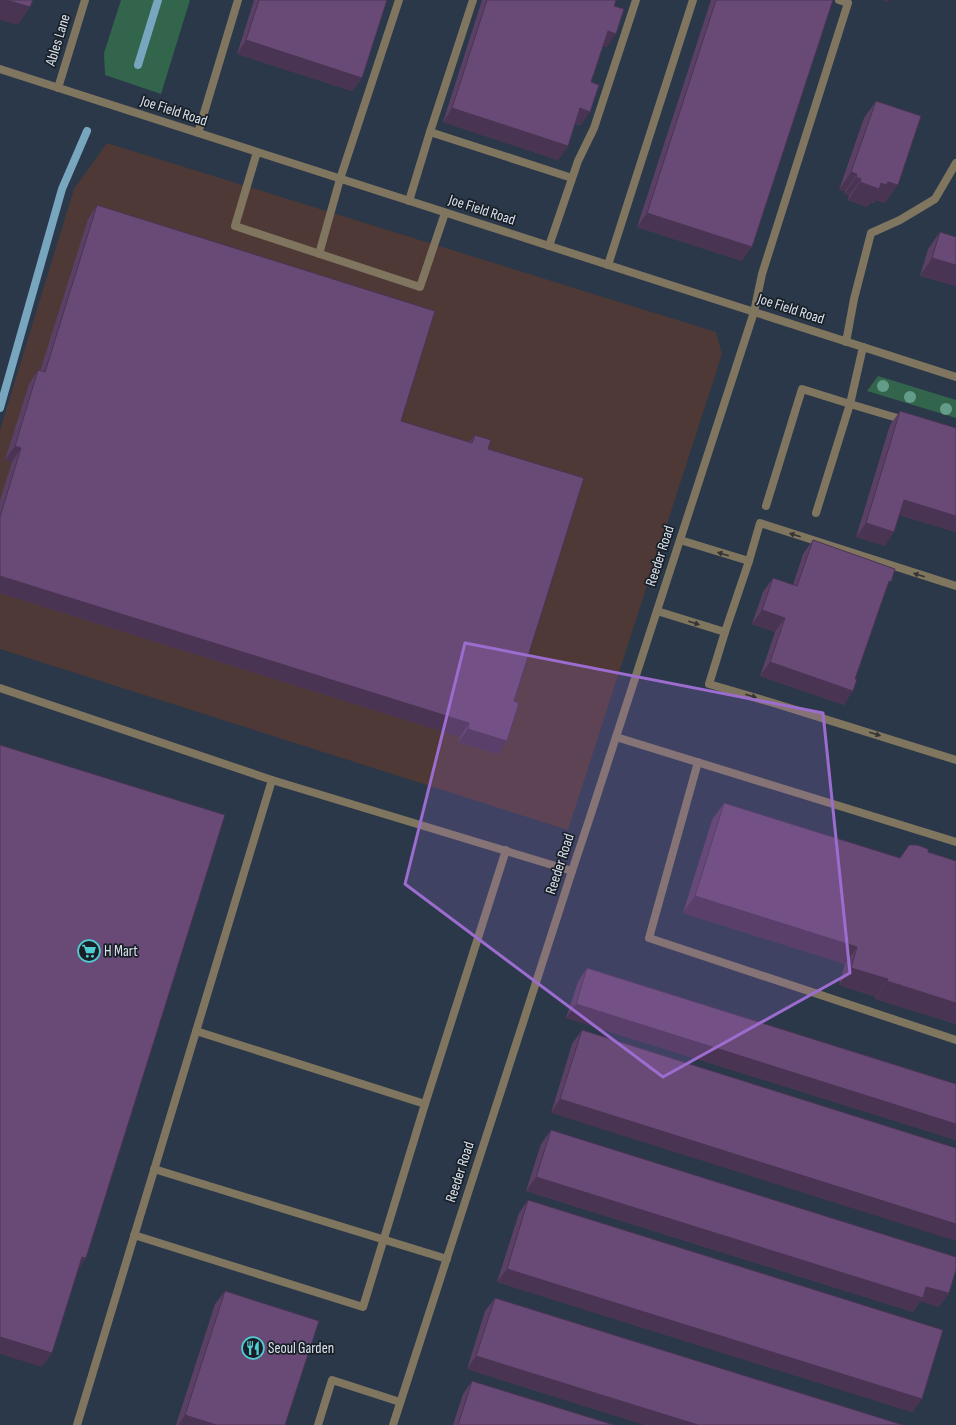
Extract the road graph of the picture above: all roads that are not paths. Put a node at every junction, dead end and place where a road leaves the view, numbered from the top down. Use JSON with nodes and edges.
{"nodes":[{"id":1,"x":85,"y":0,"type":"edge"},
{"id":2,"x":238,"y":0,"type":"edge"},
{"id":3,"x":399,"y":0,"type":"edge"},
{"id":4,"x":473,"y":0,"type":"edge"},
{"id":5,"x":636,"y":0,"type":"edge"},
{"id":6,"x":693,"y":0,"type":"edge"},
{"id":7,"x":839,"y":0,"type":"edge"},
{"id":8,"x":0,"y":69,"type":"edge"},
{"id":9,"x":58,"y":88,"type":"junction"},
{"id":10,"x":430,"y":132,"type":"junction"},
{"id":11,"x":198,"y":133,"type":"junction"},
{"id":12,"x":257,"y":152,"type":"junction"},
{"id":13,"x":956,"y":164,"type":"edge"},
{"id":14,"x":572,"y":178,"type":"junction"},
{"id":15,"x":340,"y":179,"type":"junction"},
{"id":16,"x":409,"y":201,"type":"junction"},
{"id":17,"x":445,"y":213,"type":"junction"},
{"id":18,"x":549,"y":246,"type":"junction"},
{"id":19,"x":318,"y":254,"type":"junction"},
{"id":20,"x":608,"y":265,"type":"junction"},
{"id":21,"x":754,"y":312,"type":"junction"},
{"id":22,"x":846,"y":342,"type":"junction"},
{"id":23,"x":863,"y":347,"type":"junction"},
{"id":24,"x":956,"y":377,"type":"edge"},
{"id":25,"x":850,"y":404,"type":"junction"},
{"id":26,"x":910,"y":422,"type":"edge"},
{"id":27,"x":766,"y":506,"type":"dead end"},
{"id":28,"x":816,"y":513,"type":"dead end"},
{"id":29,"x":680,"y":540,"type":"junction"},
{"id":30,"x":749,"y":561,"type":"junction"},
{"id":31,"x":956,"y":586,"type":"edge"},
{"id":32,"x":657,"y":612,"type":"junction"},
{"id":33,"x":725,"y":632,"type":"junction"},
{"id":34,"x":0,"y":688,"type":"edge"},
{"id":35,"x":616,"y":737,"type":"junction"},
{"id":36,"x":956,"y":760,"type":"edge"},
{"id":37,"x":698,"y":762,"type":"junction"},
{"id":38,"x":272,"y":780,"type":"junction"},
{"id":39,"x":956,"y":842,"type":"edge"},
{"id":40,"x":506,"y":850,"type":"junction"},
{"id":41,"x":572,"y":870,"type":"junction"},
{"id":42,"x":196,"y":1031,"type":"junction"},
{"id":43,"x":956,"y":1040,"type":"edge"},
{"id":44,"x":425,"y":1104,"type":"junction"},
{"id":45,"x":154,"y":1169,"type":"junction"},
{"id":46,"x":134,"y":1235,"type":"junction"},
{"id":47,"x":383,"y":1240,"type":"junction"},
{"id":48,"x":446,"y":1259,"type":"junction"},
{"id":49,"x":400,"y":1402,"type":"junction"},
{"id":50,"x":77,"y":1425,"type":"edge"},
{"id":51,"x":318,"y":1425,"type":"edge"},
{"id":52,"x":393,"y":1425,"type":"edge"}],
"edges":[{"from":1,"to":9,"type":"street","name":"Ables Lane"},
{"from":2,"to":11,"type":"street"},
{"from":3,"to":15,"type":"street"},
{"from":4,"to":10,"type":"street"},
{"from":5,"to":14,"type":"street"},
{"from":6,"to":20,"type":"street"},
{"from":7,"to":21,"type":"street","name":"Reeder Road"},
{"from":8,"to":9,"type":"street","name":"Joe Field Road"},
{"from":9,"to":11,"type":"street","name":"Joe Field Road"},
{"from":10,"to":14,"type":"street"},
{"from":10,"to":16,"type":"street"},
{"from":11,"to":12,"type":"street","name":"Joe Field Road"},
{"from":12,"to":15,"type":"street","name":"Joe Field Road"},
{"from":12,"to":19,"type":"street"},
{"from":13,"to":22,"type":"street"},
{"from":14,"to":18,"type":"street"},
{"from":15,"to":16,"type":"street","name":"Joe Field Road"},
{"from":15,"to":19,"type":"street"},
{"from":16,"to":17,"type":"street","name":"Joe Field Road"},
{"from":17,"to":18,"type":"street","name":"Joe Field Road"},
{"from":17,"to":19,"type":"street"},
{"from":18,"to":20,"type":"street","name":"Joe Field Road"},
{"from":20,"to":21,"type":"street","name":"Joe Field Road"},
{"from":21,"to":22,"type":"street","name":"Joe Field Road"},
{"from":21,"to":29,"type":"street","name":"Reeder Road"},
{"from":22,"to":23,"type":"street","name":"Joe Field Road"},
{"from":23,"to":24,"type":"street","name":"Joe Field Road"},
{"from":23,"to":25,"type":"street"},
{"from":25,"to":26,"type":"street"},
{"from":25,"to":27,"type":"street"},
{"from":25,"to":28,"type":"street"},
{"from":30,"to":29,"type":"street","one_way":true},
{"from":29,"to":32,"type":"street","name":"Reeder Road"},
{"from":31,"to":30,"type":"street","one_way":true},
{"from":30,"to":33,"type":"street"},
{"from":32,"to":33,"type":"street","one_way":true},
{"from":32,"to":35,"type":"street","name":"Reeder Road"},
{"from":33,"to":36,"type":"street","one_way":true},
{"from":34,"to":38,"type":"street"},
{"from":35,"to":37,"type":"street"},
{"from":35,"to":41,"type":"street","name":"Reeder Road"},
{"from":37,"to":39,"type":"street"},
{"from":37,"to":43,"type":"street"},
{"from":38,"to":40,"type":"street"},
{"from":38,"to":42,"type":"street"},
{"from":40,"to":41,"type":"street"},
{"from":40,"to":44,"type":"street"},
{"from":41,"to":48,"type":"street","name":"Reeder Road"},
{"from":42,"to":44,"type":"street"},
{"from":42,"to":45,"type":"street"},
{"from":44,"to":47,"type":"street"},
{"from":45,"to":46,"type":"street"},
{"from":45,"to":47,"type":"street"},
{"from":46,"to":47,"type":"street"},
{"from":46,"to":50,"type":"street"},
{"from":47,"to":48,"type":"street"},
{"from":48,"to":49,"type":"street","name":"Reeder Road"},
{"from":49,"to":51,"type":"street"},
{"from":49,"to":52,"type":"street","name":"Reeder Road"}]}
